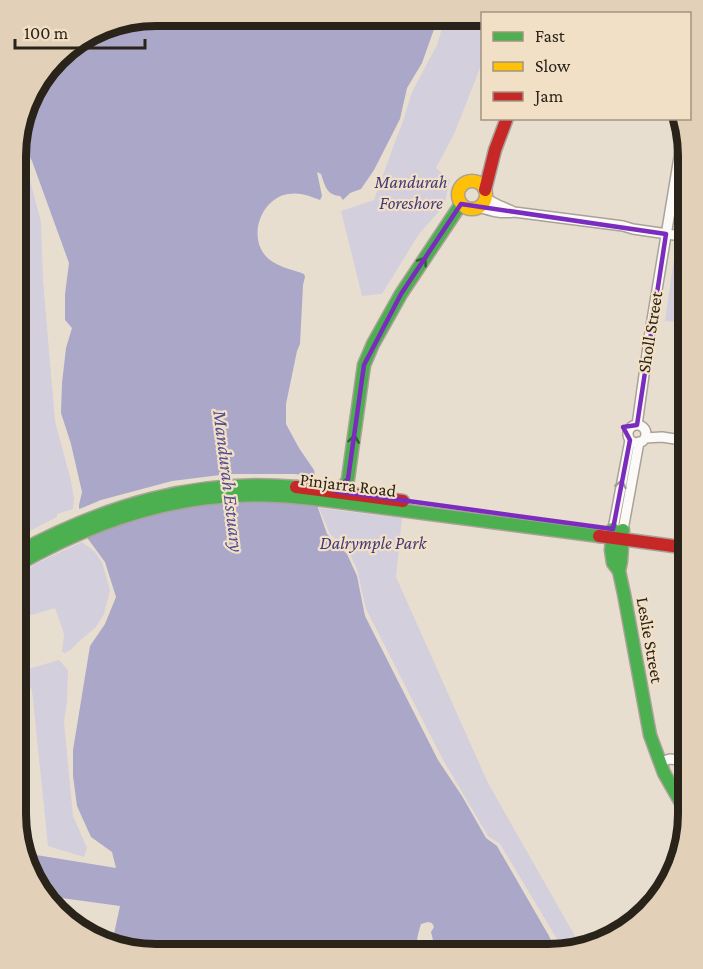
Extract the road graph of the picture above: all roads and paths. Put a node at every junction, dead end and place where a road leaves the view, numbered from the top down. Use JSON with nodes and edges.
{"nodes":[{"id":1,"x":498,"y":120,"type":"edge"},
{"id":2,"x":506,"y":120,"type":"edge"},
{"id":3,"x":678,"y":164,"type":"edge"},
{"id":4,"x":472,"y":181,"type":"junction"},
{"id":5,"x":483,"y":198,"type":"junction"},
{"id":6,"x":462,"y":204,"type":"junction"},
{"id":7,"x":678,"y":230,"type":"edge"},
{"id":8,"x":667,"y":231,"type":"junction"},
{"id":9,"x":678,"y":234,"type":"edge"},
{"id":10,"x":639,"y":434,"type":"junction"},
{"id":11,"x":678,"y":439,"type":"edge"},
{"id":12,"x":328,"y":494,"type":"junction"},
{"id":13,"x":67,"y":533,"type":"junction"},
{"id":14,"x":617,"y":534,"type":"junction"},
{"id":15,"x":677,"y":537,"type":"edge"},
{"id":16,"x":677,"y":546,"type":"edge"},
{"id":17,"x":26,"y":550,"type":"edge"},
{"id":18,"x":26,"y":560,"type":"edge"},
{"id":19,"x":677,"y":760,"type":"edge"},
{"id":20,"x":660,"y":762,"type":"junction"},
{"id":21,"x":677,"y":796,"type":"edge"}],
"edges":[{"from":1,"to":4,"type":"street"},
{"from":2,"to":5,"type":"street"},
{"from":3,"to":8,"type":"street","name":"Sholl Street"},
{"from":4,"to":5,"type":"street"},
{"from":4,"to":6,"type":"street"},
{"from":5,"to":6,"type":"street"},
{"from":5,"to":8,"type":"street"},
{"from":12,"to":6,"type":"street","one_way":true},
{"from":7,"to":8,"type":"street"},
{"from":8,"to":9,"type":"street"},
{"from":8,"to":10,"type":"street","name":"Sholl Street"},
{"from":10,"to":11,"type":"street"},
{"from":10,"to":14,"type":"street","name":"Sholl Street"},
{"from":12,"to":13,"type":"street","name":"Pinjarra Road"},
{"from":12,"to":14,"type":"street","name":"Pinjarra Road"},
{"from":13,"to":17,"type":"street","name":"Pinjarra Road"},
{"from":13,"to":18,"type":"street","name":"Pinjarra Road"},
{"from":14,"to":15,"type":"street","name":"Pinjarra Road"},
{"from":14,"to":16,"type":"street","name":"Pinjarra Road"},
{"from":14,"to":20,"type":"street","name":"Leslie Street"},
{"from":19,"to":20,"type":"street"},
{"from":20,"to":21,"type":"street","name":"Leslie Street"}]}
